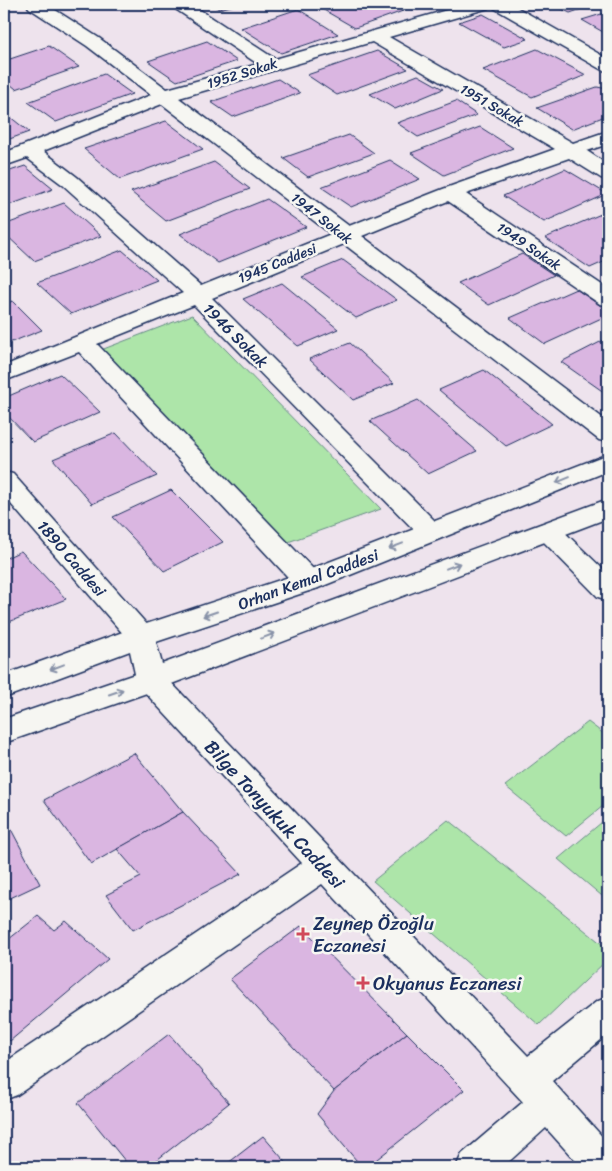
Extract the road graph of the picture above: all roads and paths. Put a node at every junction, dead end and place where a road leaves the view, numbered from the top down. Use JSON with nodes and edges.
{"nodes":[{"id":1,"x":35,"y":4,"type":"edge"},
{"id":2,"x":180,"y":4,"type":"edge"},
{"id":3,"x":486,"y":4,"type":"edge"},
{"id":4,"x":499,"y":4,"type":"edge"},
{"id":5,"x":375,"y":37,"type":"junction"},
{"id":6,"x":271,"y":64,"type":"junction"},
{"id":7,"x":608,"y":66,"type":"edge"},
{"id":8,"x":165,"y":96,"type":"junction"},
{"id":9,"x":608,"y":137,"type":"edge"},
{"id":10,"x":571,"y":150,"type":"junction"},
{"id":11,"x":30,"y":151,"type":"junction"},
{"id":12,"x":4,"y":160,"type":"edge"},
{"id":13,"x":608,"y":174,"type":"edge"},
{"id":14,"x":450,"y":193,"type":"junction"},
{"id":15,"x":345,"y":235,"type":"junction"},
{"id":16,"x":196,"y":295,"type":"junction"},
{"id":17,"x":608,"y":299,"type":"edge"},
{"id":18,"x":82,"y":342,"type":"junction"},
{"id":19,"x":4,"y":374,"type":"edge"},
{"id":20,"x":608,"y":434,"type":"edge"},
{"id":21,"x":608,"y":462,"type":"edge"},
{"id":22,"x":4,"y":480,"type":"edge"},
{"id":23,"x":608,"y":508,"type":"edge"},
{"id":24,"x":548,"y":531,"type":"junction"},
{"id":25,"x":431,"y":532,"type":"junction"},
{"id":26,"x":308,"y":580,"type":"junction"},
{"id":27,"x":608,"y":590,"type":"edge"},
{"id":28,"x":141,"y":636,"type":"junction"},
{"id":29,"x":151,"y":680,"type":"junction"},
{"id":30,"x":4,"y":687,"type":"edge"},
{"id":31,"x":4,"y":731,"type":"edge"},
{"id":32,"x":323,"y":866,"type":"junction"},
{"id":33,"x":608,"y":1013,"type":"edge"},
{"id":34,"x":4,"y":1082,"type":"edge"},
{"id":35,"x":537,"y":1092,"type":"junction"},
{"id":36,"x":475,"y":1167,"type":"edge"},
{"id":37,"x":605,"y":1167,"type":"edge"}],
"edges":[{"from":1,"to":8,"type":"street","name":"1947 Sokak"},
{"from":2,"to":6,"type":"street"},
{"from":3,"to":5,"type":"street","name":"1952 Sokak"},
{"from":4,"to":7,"type":"street"},
{"from":5,"to":6,"type":"street","name":"1952 Sokak"},
{"from":5,"to":10,"type":"street","name":"1951 Sokak"},
{"from":6,"to":8,"type":"street","name":"1952 Sokak"},
{"from":8,"to":11,"type":"street","name":"1952 Sokak"},
{"from":8,"to":15,"type":"street","name":"1947 Sokak"},
{"from":9,"to":10,"type":"street","name":"1945 Caddesi"},
{"from":10,"to":13,"type":"street","name":"1951 Sokak"},
{"from":10,"to":14,"type":"street","name":"1945 Caddesi"},
{"from":11,"to":12,"type":"street","name":"1952 Sokak"},
{"from":11,"to":16,"type":"street","name":"1946 Sokak"},
{"from":14,"to":15,"type":"street","name":"1945 Caddesi"},
{"from":14,"to":17,"type":"street","name":"1949 Sokak"},
{"from":15,"to":16,"type":"street","name":"1945 Caddesi"},
{"from":15,"to":20,"type":"street","name":"1947 Sokak"},
{"from":16,"to":18,"type":"street","name":"1945 Caddesi"},
{"from":16,"to":25,"type":"street","name":"1946 Sokak"},
{"from":18,"to":19,"type":"street","name":"1945 Caddesi"},
{"from":18,"to":26,"type":"street"},
{"from":21,"to":25,"type":"street","name":"Orhan Kemal Caddesi","one_way":true},
{"from":22,"to":28,"type":"street","name":"1890 Caddesi"},
{"from":23,"to":24,"type":"street"},
{"from":24,"to":27,"type":"street"},
{"from":29,"to":24,"type":"street","one_way":true},
{"from":25,"to":26,"type":"street","name":"Orhan Kemal Caddesi","one_way":true},
{"from":26,"to":28,"type":"street","name":"Orhan Kemal Caddesi","one_way":true},
{"from":28,"to":29,"type":"street"},
{"from":28,"to":30,"type":"street","name":"Orhan Kemal Caddesi","one_way":true},
{"from":31,"to":29,"type":"street","one_way":true},
{"from":29,"to":32,"type":"street","name":"Bilge Tonyukuk Caddesi"},
{"from":32,"to":34,"type":"street"},
{"from":32,"to":35,"type":"street","name":"Bilge Tonyukuk Caddesi"},
{"from":33,"to":35,"type":"street"},
{"from":35,"to":36,"type":"street"},
{"from":35,"to":37,"type":"street","name":"Bilge Tonyukuk Caddesi"}]}
